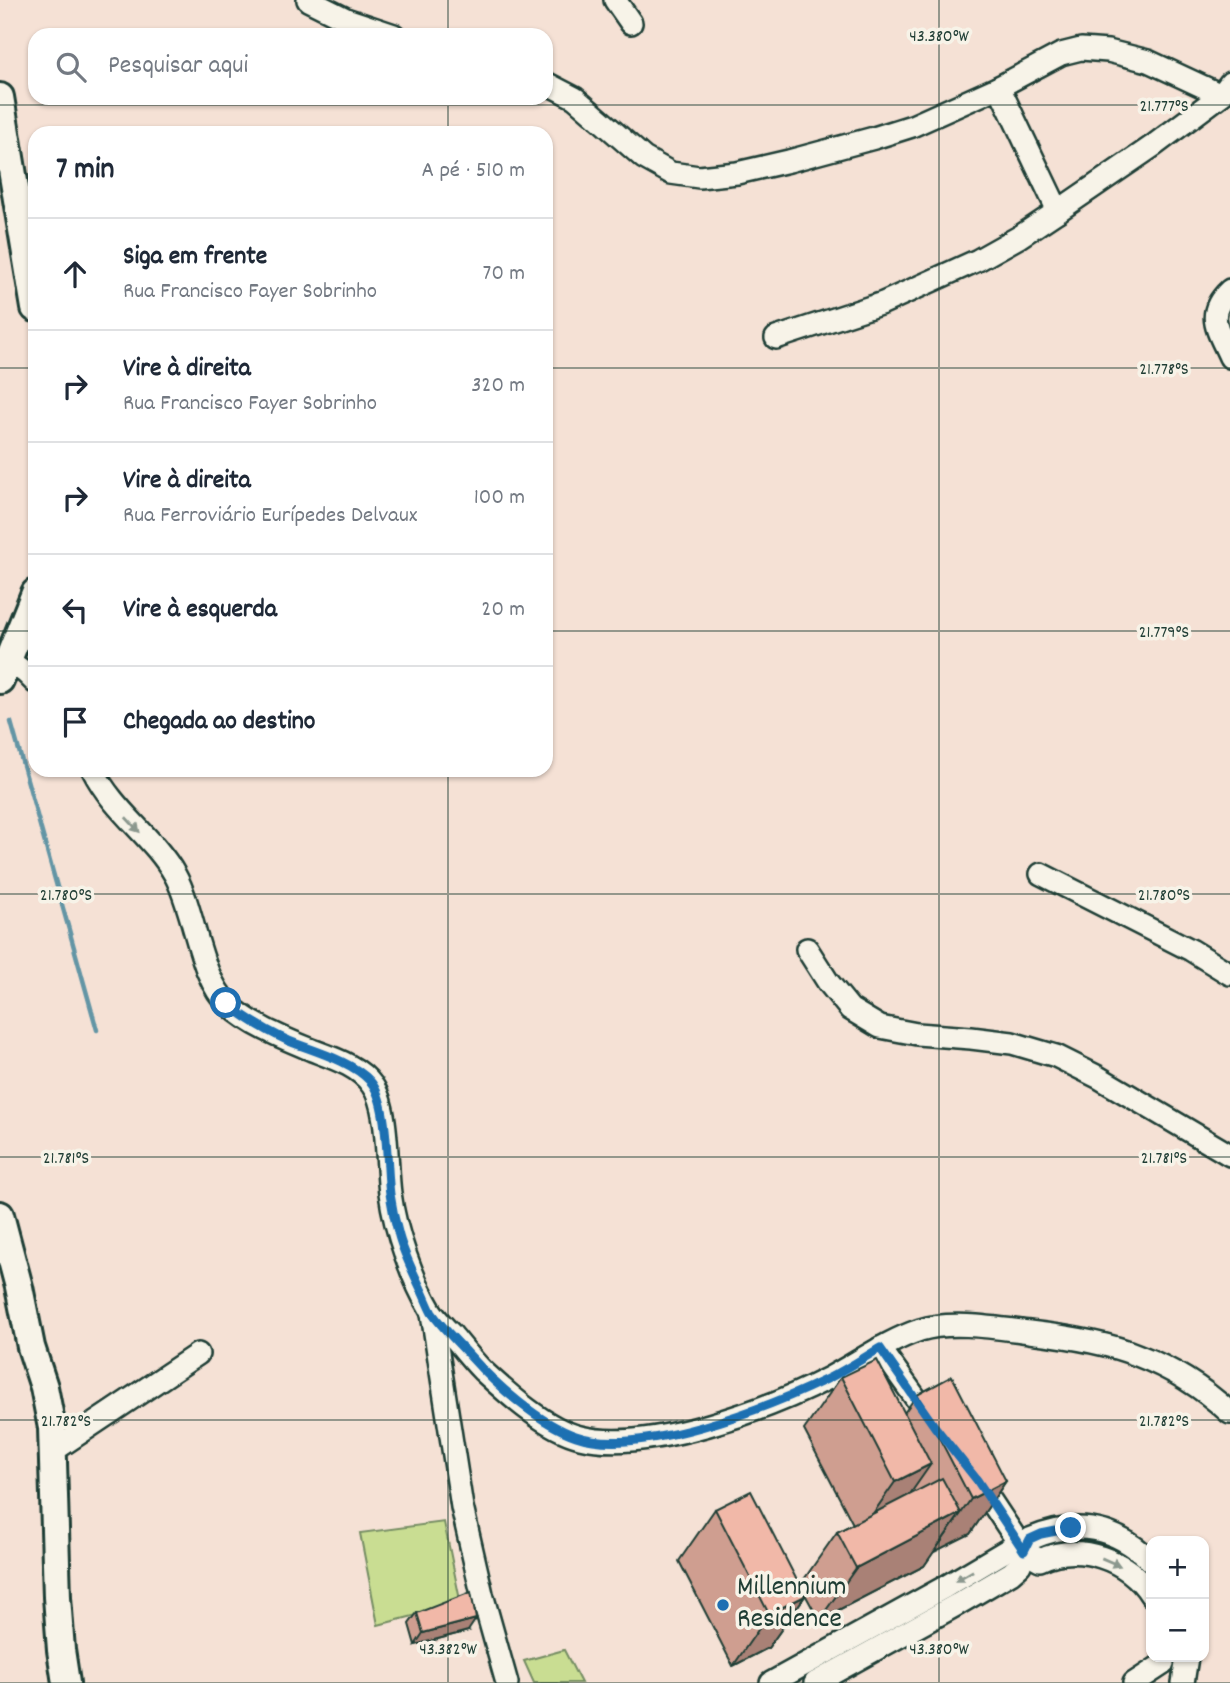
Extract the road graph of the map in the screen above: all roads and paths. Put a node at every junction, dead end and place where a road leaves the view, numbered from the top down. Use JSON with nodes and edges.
{"nodes":[{"id":1,"x":307,"y":0,"type":"edge"},
{"id":2,"x":615,"y":0,"type":"edge"},
{"id":3,"x":631,"y":23,"type":"dead end"},
{"id":4,"x":373,"y":28,"type":"edge"},
{"id":5,"x":553,"y":87,"type":"edge"},
{"id":6,"x":999,"y":87,"type":"junction"},
{"id":7,"x":1226,"y":89,"type":"edge"},
{"id":8,"x":0,"y":97,"type":"edge"},
{"id":9,"x":1058,"y":211,"type":"junction"},
{"id":10,"x":28,"y":266,"type":"edge"},
{"id":11,"x":1230,"y":290,"type":"edge"},
{"id":12,"x":776,"y":338,"type":"dead end"},
{"id":13,"x":1230,"y":357,"type":"edge"},
{"id":14,"x":28,"y":607,"type":"edge"},
{"id":15,"x":6,"y":652,"type":"edge"},
{"id":16,"x":28,"y":675,"type":"edge"},
{"id":17,"x":96,"y":777,"type":"edge"},
{"id":18,"x":1041,"y":874,"type":"dead end"},
{"id":19,"x":807,"y":949,"type":"dead end"},
{"id":20,"x":1230,"y":974,"type":"edge"},
{"id":21,"x":1230,"y":1155,"type":"edge"},
{"id":22,"x":0,"y":1215,"type":"edge"},
{"id":23,"x":0,"y":1272,"type":"edge"},
{"id":24,"x":23,"y":1305,"type":"junction"},
{"id":25,"x":432,"y":1314,"type":"junction"},
{"id":26,"x":880,"y":1348,"type":"junction"},
{"id":27,"x":198,"y":1353,"type":"dead end"},
{"id":28,"x":1230,"y":1413,"type":"edge"},
{"id":29,"x":944,"y":1437,"type":"edge"},
{"id":30,"x":53,"y":1451,"type":"junction"},
{"id":31,"x":969,"y":1469,"type":"edge"},
{"id":32,"x":1024,"y":1551,"type":"junction"},
{"id":33,"x":1146,"y":1556,"type":"edge"},
{"id":34,"x":1146,"y":1587,"type":"edge"},
{"id":35,"x":1186,"y":1662,"type":"edge"},
{"id":36,"x":1162,"y":1668,"type":"edge"},
{"id":37,"x":66,"y":1683,"type":"edge"},
{"id":38,"x":507,"y":1683,"type":"edge"},
{"id":39,"x":771,"y":1683,"type":"edge"},
{"id":40,"x":815,"y":1683,"type":"edge"},
{"id":41,"x":1134,"y":1683,"type":"edge"},
{"id":42,"x":1183,"y":1683,"type":"edge"}],
"edges":[{"from":1,"to":4,"type":"street"},
{"from":2,"to":3,"type":"street"},
{"from":5,"to":6,"type":"street"},
{"from":6,"to":7,"type":"street"},
{"from":6,"to":9,"type":"street"},
{"from":7,"to":9,"type":"street"},
{"from":8,"to":10,"type":"main road"},
{"from":9,"to":12,"type":"street"},
{"from":11,"to":13,"type":"street"},
{"from":14,"to":15,"type":"main road"},
{"from":15,"to":16,"type":"street"},
{"from":17,"to":25,"type":"street","one_way":true},
{"from":18,"to":20,"type":"street"},
{"from":19,"to":21,"type":"street"},
{"from":22,"to":24,"type":"main road"},
{"from":23,"to":24,"type":"street"},
{"from":24,"to":30,"type":"main road"},
{"from":25,"to":26,"type":"street"},
{"from":25,"to":38,"type":"street"},
{"from":26,"to":28,"type":"street"},
{"from":26,"to":29,"type":"street"},
{"from":27,"to":30,"type":"street"},
{"from":30,"to":37,"type":"main road"},
{"from":31,"to":32,"type":"street"},
{"from":32,"to":33,"type":"street"},
{"from":32,"to":34,"type":"street","one_way":true},
{"from":32,"to":39,"type":"street","one_way":true},
{"from":32,"to":40,"type":"street"},
{"from":35,"to":42,"type":"street"},
{"from":36,"to":41,"type":"street"}]}
